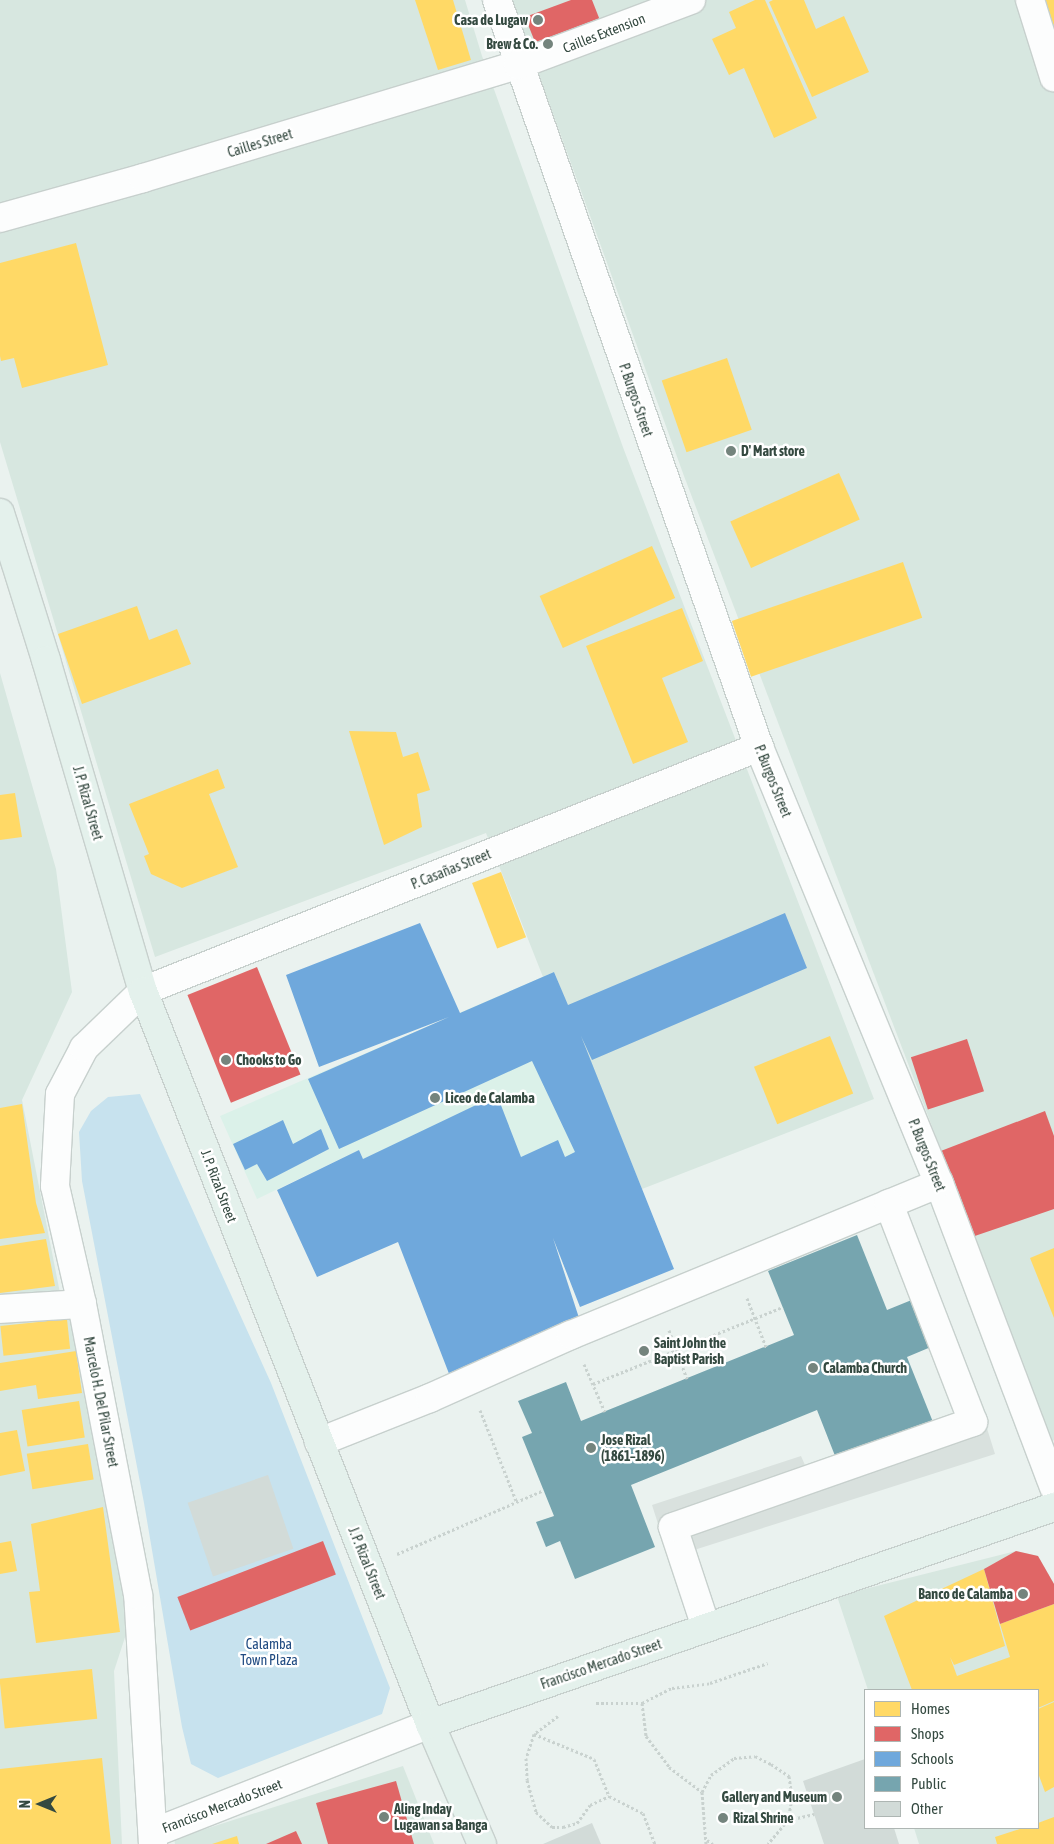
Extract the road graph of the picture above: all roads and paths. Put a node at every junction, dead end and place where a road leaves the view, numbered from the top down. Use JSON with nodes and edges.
{"nodes":[{"id":1,"x":496,"y":0,"type":"edge"},
{"id":2,"x":690,"y":0,"type":"edge"},
{"id":3,"x":1030,"y":0,"type":"edge"},
{"id":4,"x":518,"y":65,"type":"junction"},
{"id":5,"x":1054,"y":77,"type":"edge"},
{"id":6,"x":0,"y":218,"type":"edge"},
{"id":7,"x":0,"y":512,"type":"edge"},
{"id":8,"x":759,"y":747,"type":"junction"},
{"id":9,"x":142,"y":990,"type":"junction"},
{"id":10,"x":939,"y":1183,"type":"junction"},
{"id":11,"x":889,"y":1204,"type":"junction"},
{"id":12,"x":735,"y":1267,"type":"junction"},
{"id":13,"x":657,"y":1300,"type":"junction"},
{"id":14,"x":82,"y":1304,"type":"junction"},
{"id":15,"x":783,"y":1307,"type":"dead end"},
{"id":16,"x":0,"y":1309,"type":"edge"},
{"id":17,"x":755,"y":1319,"type":"junction"},
{"id":18,"x":571,"y":1335,"type":"junction"},
{"id":19,"x":766,"y":1346,"type":"dead end"},
{"id":20,"x":676,"y":1351,"type":"junction"},
{"id":21,"x":687,"y":1379,"type":"dead end"},
{"id":22,"x":468,"y":1380,"type":"junction"},
{"id":23,"x":593,"y":1384,"type":"junction"},
{"id":24,"x":606,"y":1412,"type":"dead end"},
{"id":25,"x":319,"y":1442,"type":"junction"},
{"id":26,"x":1054,"y":1487,"type":"edge"},
{"id":27,"x":544,"y":1490,"type":"dead end"},
{"id":28,"x":517,"y":1502,"type":"junction"},
{"id":29,"x":1054,"y":1507,"type":"edge"},
{"id":30,"x":369,"y":1568,"type":"junction"},
{"id":31,"x":706,"y":1628,"type":"junction"},
{"id":32,"x":768,"y":1663,"type":"dead end"},
{"id":33,"x":592,"y":1702,"type":"dead end"},
{"id":34,"x":642,"y":1703,"type":"junction"},
{"id":35,"x":560,"y":1714,"type":"dead end"},
{"id":36,"x":430,"y":1724,"type":"junction"},
{"id":37,"x":534,"y":1734,"type":"junction"},
{"id":38,"x":702,"y":1792,"type":"junction"},
{"id":39,"x":609,"y":1796,"type":"junction"},
{"id":40,"x":814,"y":1814,"type":"dead end"},
{"id":41,"x":788,"y":1820,"type":"junction"},
{"id":42,"x":153,"y":1838,"type":"edge"},
{"id":43,"x":707,"y":1842,"type":"edge"},
{"id":44,"x":482,"y":1844,"type":"edge"},
{"id":45,"x":655,"y":1844,"type":"edge"},
{"id":46,"x":713,"y":1844,"type":"edge"},
{"id":47,"x":768,"y":1844,"type":"edge"}],
"edges":[{"from":1,"to":4,"type":"street","name":"P. Burgos Street"},
{"from":2,"to":4,"type":"street","name":"Cailles Extension"},
{"from":3,"to":5,"type":"street"},
{"from":4,"to":6,"type":"street","name":"Cailles Street"},
{"from":4,"to":8,"type":"street","name":"P. Burgos Street"},
{"from":7,"to":9,"type":"main road","name":"J. P. Rizal Street"},
{"from":8,"to":9,"type":"street","name":"P. Casañas Street"},
{"from":8,"to":10,"type":"street","name":"P. Burgos Street"},
{"from":9,"to":14,"type":"street","name":"Marcelo H. Del Pilar Street"},
{"from":9,"to":25,"type":"main road","name":"J. P. Rizal Street"},
{"from":10,"to":11,"type":"street"},
{"from":10,"to":26,"type":"street","name":"P. Burgos Street"},
{"from":11,"to":12,"type":"street"},
{"from":11,"to":31,"type":"street"},
{"from":12,"to":13,"type":"street"},
{"from":12,"to":17,"type":"path"},
{"from":13,"to":18,"type":"street"},
{"from":13,"to":20,"type":"path"},
{"from":14,"to":16,"type":"street"},
{"from":14,"to":42,"type":"street","name":"Marcelo H. Del Pilar Street"},
{"from":15,"to":17,"type":"path"},
{"from":17,"to":19,"type":"path"},
{"from":17,"to":20,"type":"path"},
{"from":18,"to":22,"type":"street"},
{"from":18,"to":23,"type":"path"},
{"from":20,"to":21,"type":"path"},
{"from":20,"to":23,"type":"path"},
{"from":22,"to":25,"type":"street"},
{"from":22,"to":28,"type":"path"},
{"from":23,"to":24,"type":"path"},
{"from":25,"to":30,"type":"main road","name":"J. P. Rizal Street"},
{"from":27,"to":28,"type":"path"},
{"from":28,"to":30,"type":"path"},
{"from":29,"to":31,"type":"main road","name":"Francisco Mercado Street"},
{"from":30,"to":36,"type":"main road","name":"J. P. Rizal Street"},
{"from":31,"to":36,"type":"main road","name":"Francisco Mercado Street"},
{"from":32,"to":34,"type":"path"},
{"from":33,"to":34,"type":"path"},
{"from":34,"to":38,"type":"path"},
{"from":35,"to":37,"type":"path"},
{"from":36,"to":42,"type":"street","name":"Francisco Mercado Street"},
{"from":36,"to":44,"type":"main road","name":"J. P. Rizal Street"},
{"from":37,"to":39,"type":"path"},
{"from":37,"to":39,"type":"path"},
{"from":38,"to":41,"type":"path"},
{"from":38,"to":43,"type":"path"},
{"from":39,"to":45,"type":"path"},
{"from":40,"to":41,"type":"path"},
{"from":41,"to":47,"type":"path"},
{"from":43,"to":46,"type":"path"}]}
